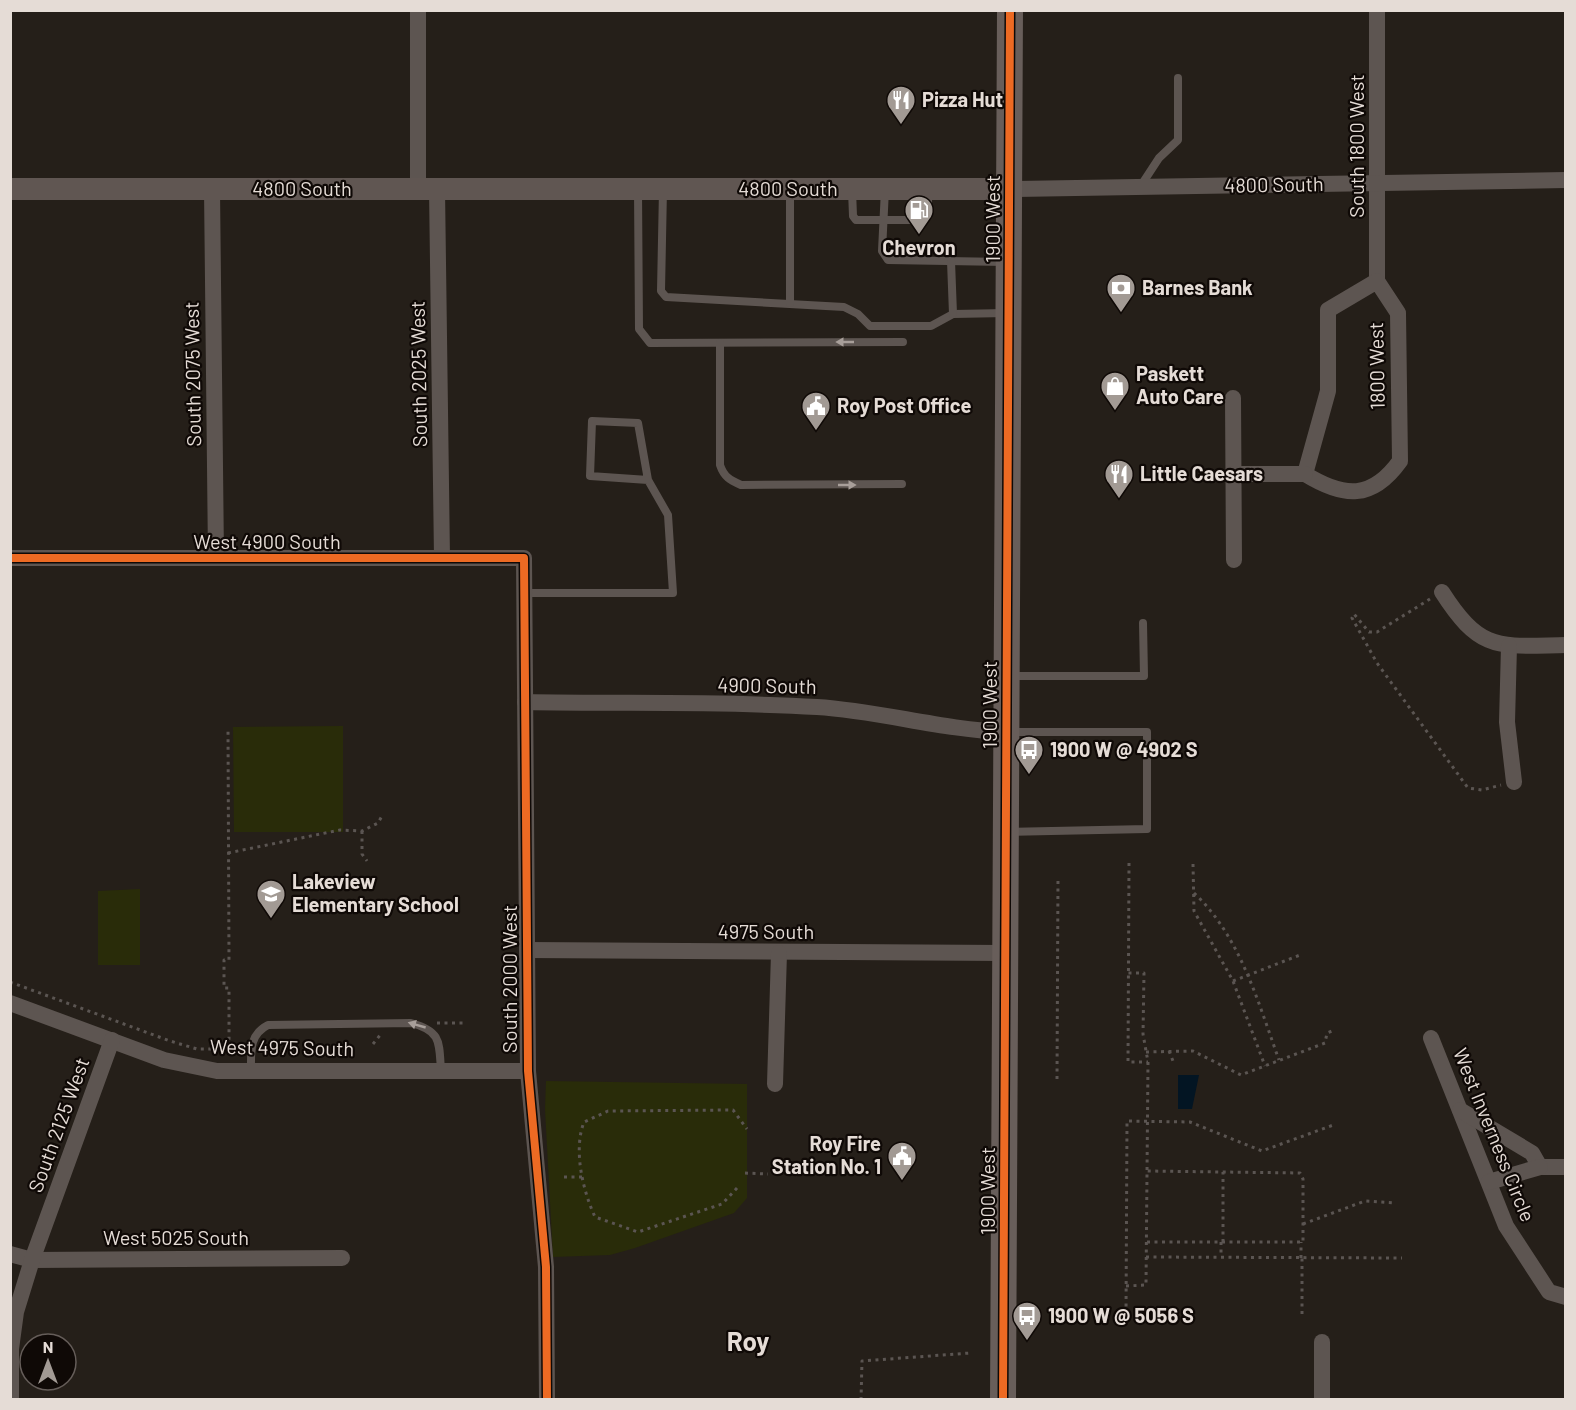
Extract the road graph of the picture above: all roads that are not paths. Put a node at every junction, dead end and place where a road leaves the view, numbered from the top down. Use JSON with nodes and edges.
{"nodes":[{"id":1,"x":418,"y":10,"type":"edge"},
{"id":2,"x":1010,"y":10,"type":"edge"},
{"id":3,"x":1377,"y":10,"type":"edge"},
{"id":4,"x":1178,"y":78,"type":"dead end"},
{"id":5,"x":1566,"y":180,"type":"edge"},
{"id":6,"x":1378,"y":182,"type":"junction"},
{"id":7,"x":1140,"y":188,"type":"junction"},
{"id":8,"x":10,"y":189,"type":"edge"},
{"id":9,"x":212,"y":189,"type":"junction"},
{"id":10,"x":428,"y":189,"type":"junction"},
{"id":11,"x":638,"y":189,"type":"junction"},
{"id":12,"x":663,"y":189,"type":"junction"},
{"id":13,"x":790,"y":189,"type":"junction"},
{"id":14,"x":852,"y":189,"type":"junction"},
{"id":15,"x":885,"y":189,"type":"junction"},
{"id":16,"x":928,"y":189,"type":"junction"},
{"id":17,"x":1009,"y":189,"type":"junction"},
{"id":18,"x":884,"y":220,"type":"junction"},
{"id":19,"x":951,"y":261,"type":"junction"},
{"id":20,"x":1009,"y":262,"type":"junction"},
{"id":21,"x":1377,"y":280,"type":"junction"},
{"id":22,"x":790,"y":303,"type":"junction"},
{"id":23,"x":1008,"y":313,"type":"junction"},
{"id":24,"x":952,"y":314,"type":"junction"},
{"id":25,"x":903,"y":342,"type":"dead end"},
{"id":26,"x":720,"y":343,"type":"junction"},
{"id":27,"x":1233,"y":399,"type":"dead end"},
{"id":28,"x":1233,"y":474,"type":"junction"},
{"id":29,"x":1305,"y":474,"type":"junction"},
{"id":30,"x":648,"y":480,"type":"junction"},
{"id":31,"x":902,"y":484,"type":"dead end"},
{"id":32,"x":10,"y":558,"type":"edge"},
{"id":33,"x":216,"y":558,"type":"junction"},
{"id":34,"x":442,"y":558,"type":"junction"},
{"id":35,"x":524,"y":558,"type":"joint"},
{"id":36,"x":1234,"y":560,"type":"dead end"},
{"id":37,"x":1442,"y":592,"type":"road end"},
{"id":38,"x":524,"y":593,"type":"junction"},
{"id":39,"x":1143,"y":623,"type":"dead end"},
{"id":40,"x":1566,"y":645,"type":"edge"},
{"id":41,"x":1509,"y":646,"type":"junction"},
{"id":42,"x":1007,"y":676,"type":"junction"},
{"id":43,"x":525,"y":702,"type":"junction"},
{"id":44,"x":1006,"y":732,"type":"junction"},
{"id":45,"x":1514,"y":782,"type":"road end"},
{"id":46,"x":1006,"y":832,"type":"junction"},
{"id":47,"x":527,"y":950,"type":"junction"},
{"id":48,"x":779,"y":953,"type":"junction"},
{"id":49,"x":1005,"y":953,"type":"junction"},
{"id":50,"x":10,"y":1002,"type":"edge"},
{"id":51,"x":1431,"y":1038,"type":"dead end"},
{"id":52,"x":112,"y":1040,"type":"junction"},
{"id":53,"x":250,"y":1071,"type":"junction"},
{"id":54,"x":441,"y":1071,"type":"junction"},
{"id":55,"x":528,"y":1071,"type":"junction"},
{"id":56,"x":774,"y":1084,"type":"dead end"},
{"id":57,"x":1460,"y":1110,"type":"junction"},
{"id":58,"x":1540,"y":1167,"type":"junction"},
{"id":59,"x":1566,"y":1167,"type":"edge"},
{"id":60,"x":1489,"y":1182,"type":"junction"},
{"id":61,"x":10,"y":1254,"type":"edge"},
{"id":62,"x":342,"y":1258,"type":"dead end"},
{"id":63,"x":32,"y":1260,"type":"junction"},
{"id":64,"x":1566,"y":1298,"type":"edge"},
{"id":65,"x":1322,"y":1342,"type":"dead end"},
{"id":66,"x":11,"y":1400,"type":"edge"},
{"id":67,"x":547,"y":1400,"type":"edge"},
{"id":68,"x":1003,"y":1400,"type":"edge"},
{"id":69,"x":1322,"y":1400,"type":"edge"}],
"edges":[{"from":1,"to":10,"type":"street","name":"South 2025 West"},
{"from":2,"to":17,"type":"main road","name":"1900 West"},
{"from":3,"to":6,"type":"street","name":"South 1800 West"},
{"from":4,"to":7,"type":"lane"},
{"from":5,"to":6,"type":"street","name":"4800 South"},
{"from":6,"to":7,"type":"street","name":"4800 South"},
{"from":6,"to":21,"type":"street","name":"South 1800 West"},
{"from":7,"to":17,"type":"street","name":"4800 South"},
{"from":8,"to":9,"type":"main road","name":"4800 South"},
{"from":9,"to":10,"type":"main road","name":"4800 South"},
{"from":9,"to":33,"type":"street","name":"South 2075 West"},
{"from":10,"to":11,"type":"main road","name":"4800 South"},
{"from":10,"to":34,"type":"street","name":"South 2025 West"},
{"from":11,"to":12,"type":"main road","name":"4800 South"},
{"from":11,"to":26,"type":"lane"},
{"from":12,"to":13,"type":"main road","name":"4800 South"},
{"from":12,"to":22,"type":"lane"},
{"from":13,"to":14,"type":"main road","name":"4800 South"},
{"from":13,"to":22,"type":"lane"},
{"from":14,"to":15,"type":"main road","name":"4800 South"},
{"from":14,"to":18,"type":"lane"},
{"from":15,"to":16,"type":"main road","name":"4800 South"},
{"from":15,"to":18,"type":"lane"},
{"from":16,"to":17,"type":"main road","name":"4800 South"},
{"from":16,"to":18,"type":"lane"},
{"from":17,"to":20,"type":"main road","name":"1900 West"},
{"from":18,"to":19,"type":"lane"},
{"from":19,"to":20,"type":"lane"},
{"from":19,"to":24,"type":"lane"},
{"from":20,"to":23,"type":"main road","name":"1900 West"},
{"from":21,"to":29,"type":"street","name":"1800 West"},
{"from":21,"to":29,"type":"street","name":"1800 West"},
{"from":22,"to":24,"type":"lane"},
{"from":23,"to":24,"type":"lane"},
{"from":23,"to":42,"type":"main road","name":"1900 West"},
{"from":25,"to":26,"type":"lane","one_way":true},
{"from":26,"to":31,"type":"lane","one_way":true},
{"from":27,"to":28,"type":"street"},
{"from":28,"to":29,"type":"street","name":"1800 West"},
{"from":28,"to":36,"type":"street"},
{"from":30,"to":30,"type":"lane"},
{"from":30,"to":38,"type":"lane"},
{"from":32,"to":33,"type":"street","name":"West 4900 South"},
{"from":33,"to":34,"type":"street","name":"West 4900 South"},
{"from":34,"to":35,"type":"street","name":"West 4900 South"},
{"from":35,"to":38,"type":"street","name":"South 2000 West"},
{"from":37,"to":41,"type":"street"},
{"from":38,"to":43,"type":"street","name":"South 2000 West"},
{"from":39,"to":42,"type":"lane"},
{"from":40,"to":41,"type":"street"},
{"from":41,"to":45,"type":"street"},
{"from":42,"to":44,"type":"main road","name":"1900 West"},
{"from":43,"to":44,"type":"street","name":"4900 South"},
{"from":43,"to":47,"type":"street","name":"South 2000 West"},
{"from":44,"to":46,"type":"main road","name":"1900 West"},
{"from":44,"to":46,"type":"lane"},
{"from":46,"to":49,"type":"main road","name":"1900 West"},
{"from":47,"to":48,"type":"street","name":"4975 South"},
{"from":47,"to":55,"type":"street","name":"South 2000 West"},
{"from":48,"to":49,"type":"street","name":"4975 South"},
{"from":48,"to":56,"type":"street"},
{"from":49,"to":68,"type":"main road","name":"1900 West"},
{"from":50,"to":52,"type":"street","name":"West 4975 South"},
{"from":51,"to":57,"type":"street","name":"West Inverness Circle"},
{"from":52,"to":53,"type":"street","name":"West 4975 South"},
{"from":52,"to":63,"type":"street","name":"South 2125 West"},
{"from":53,"to":54,"type":"street","name":"West 4975 South"},
{"from":54,"to":53,"type":"lane","one_way":true},
{"from":54,"to":55,"type":"street","name":"West 4975 South"},
{"from":55,"to":67,"type":"street","name":"South 2000 West"},
{"from":57,"to":58,"type":"street"},
{"from":57,"to":60,"type":"street","name":"West Inverness Circle"},
{"from":58,"to":59,"type":"street"},
{"from":58,"to":60,"type":"street"},
{"from":60,"to":64,"type":"street","name":"West Inverness Circle"},
{"from":61,"to":63,"type":"street","name":"West 5025 South"},
{"from":62,"to":63,"type":"street","name":"West 5025 South"},
{"from":63,"to":66,"type":"street","name":"South 2125 West"},
{"from":65,"to":69,"type":"street"}]}
